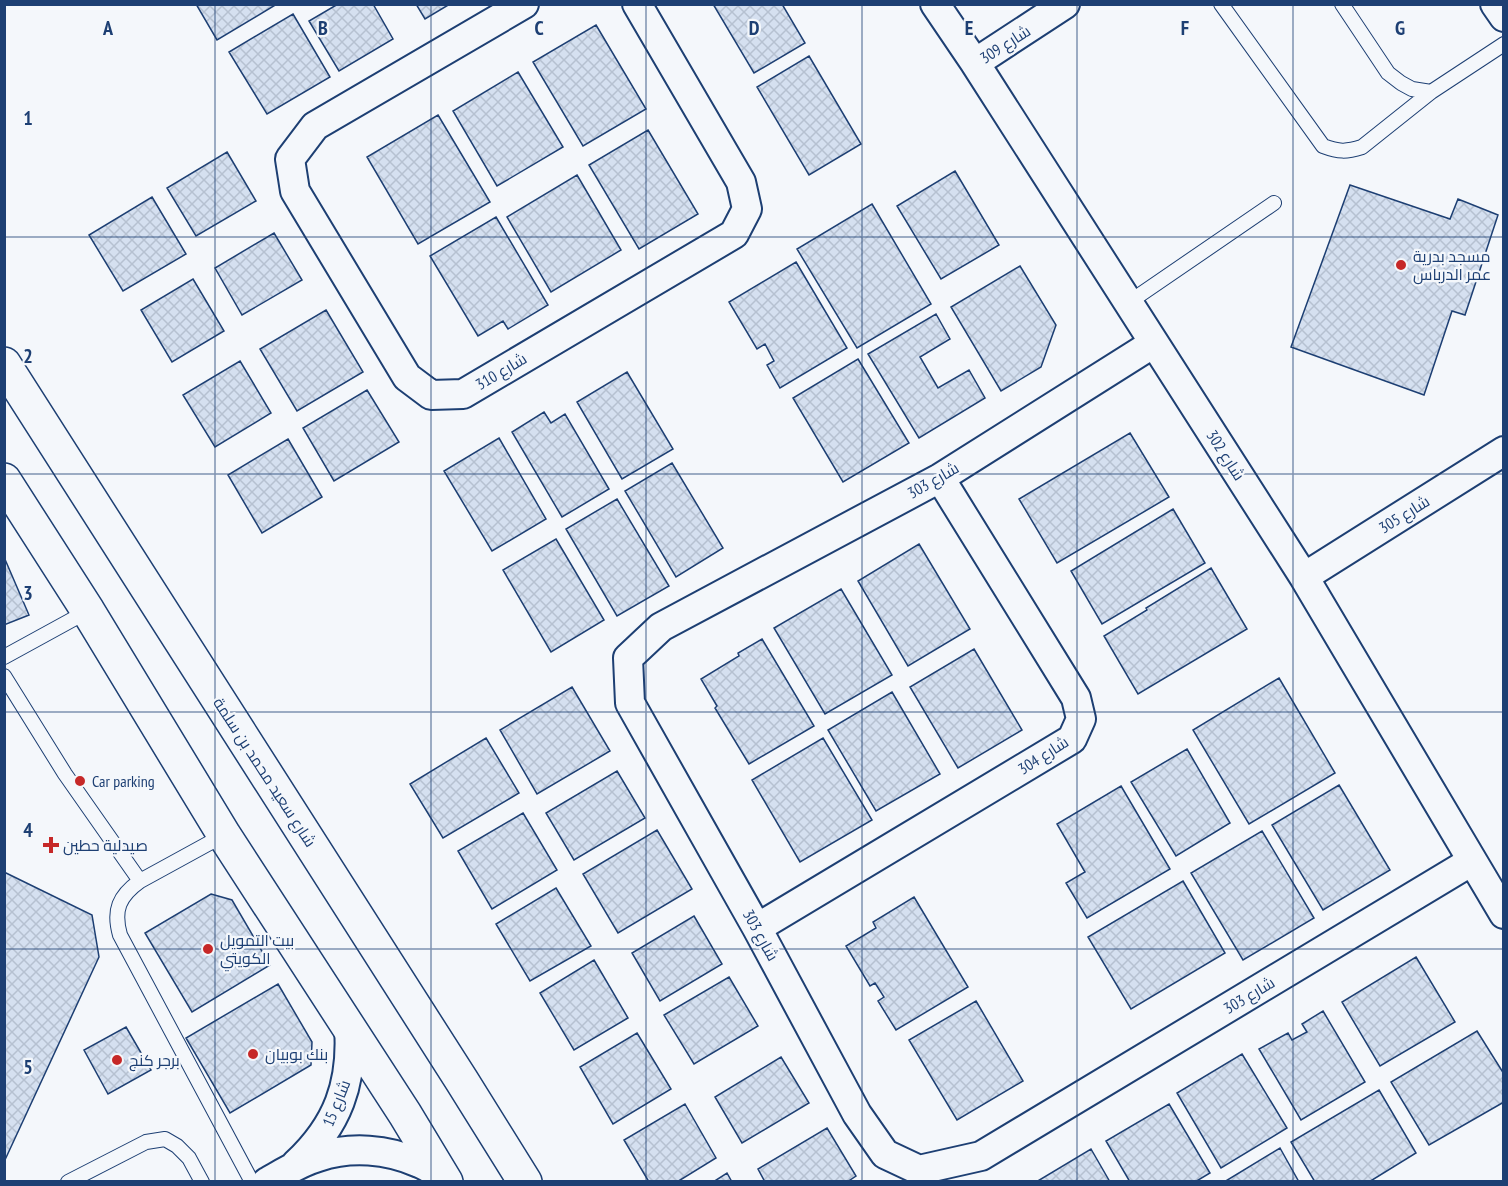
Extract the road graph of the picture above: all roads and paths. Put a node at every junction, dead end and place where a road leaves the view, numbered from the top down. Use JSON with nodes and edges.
{"nodes":[{"id":1,"x":524,"y":4,"type":"edge"},
{"id":2,"x":637,"y":4,"type":"edge"},
{"id":3,"x":935,"y":4,"type":"edge"},
{"id":4,"x":1065,"y":4,"type":"edge"},
{"id":5,"x":1221,"y":4,"type":"edge"},
{"id":6,"x":1342,"y":4,"type":"edge"},
{"id":7,"x":1495,"y":4,"type":"edge"},
{"id":8,"x":1503,"y":17,"type":"edge"},
{"id":9,"x":1503,"y":44,"type":"edge"},
{"id":10,"x":975,"y":63,"type":"junction"},
{"id":11,"x":1431,"y":92,"type":"junction"},
{"id":12,"x":1274,"y":203,"type":"dead end"},
{"id":13,"x":1128,"y":303,"type":"junction"},
{"id":14,"x":1154,"y":343,"type":"junction"},
{"id":15,"x":5,"y":364,"type":"edge"},
{"id":16,"x":1503,"y":451,"type":"edge"},
{"id":17,"x":940,"y":478,"type":"junction"},
{"id":18,"x":4,"y":480,"type":"edge"},
{"id":19,"x":1304,"y":578,"type":"junction"},
{"id":20,"x":88,"y":610,"type":"junction"},
{"id":21,"x":4,"y":657,"type":"edge"},
{"id":22,"x":4,"y":676,"type":"edge"},
{"id":23,"x":225,"y":835,"type":"junction"},
{"id":24,"x":1472,"y":861,"type":"junction"},
{"id":25,"x":140,"y":881,"type":"junction"},
{"id":26,"x":1503,"y":914,"type":"edge"},
{"id":27,"x":757,"y":928,"type":"junction"},
{"id":28,"x":349,"y":1027,"type":"junction"},
{"id":29,"x":293,"y":1168,"type":"junction"},
{"id":30,"x":445,"y":1179,"type":"edge"},
{"id":31,"x":68,"y":1182,"type":"edge"},
{"id":32,"x":202,"y":1182,"type":"edge"},
{"id":33,"x":252,"y":1182,"type":"edge"},
{"id":34,"x":267,"y":1182,"type":"edge"},
{"id":35,"x":525,"y":1182,"type":"edge"}],
"edges":[{"from":1,"to":2,"type":"street","name":"شارع 310"},
{"from":3,"to":10,"type":"street","name":"شارع 302"},
{"from":4,"to":10,"type":"street","name":"شارع 309"},
{"from":5,"to":11,"type":"lane"},
{"from":6,"to":11,"type":"lane"},
{"from":7,"to":8,"type":"street"},
{"from":9,"to":11,"type":"lane"},
{"from":10,"to":13,"type":"street","name":"شارع 302"},
{"from":12,"to":13,"type":"lane"},
{"from":13,"to":14,"type":"street","name":"شارع 302"},
{"from":14,"to":17,"type":"street","name":"شارع 303"},
{"from":14,"to":19,"type":"street","name":"شارع 302"},
{"from":15,"to":35,"type":"street","name":"شارع سعيد محمد بن سلمة"},
{"from":16,"to":19,"type":"street","name":"شارع 305"},
{"from":17,"to":27,"type":"street","name":"شارع 303"},
{"from":17,"to":27,"type":"street","name":"شارع 304"},
{"from":18,"to":20,"type":"street"},
{"from":19,"to":24,"type":"street","name":"شارع 302"},
{"from":20,"to":21,"type":"lane"},
{"from":20,"to":23,"type":"street"},
{"from":22,"to":25,"type":"lane"},
{"from":23,"to":25,"type":"lane"},
{"from":23,"to":28,"type":"street"},
{"from":24,"to":26,"type":"street","name":"شارع 302"},
{"from":24,"to":27,"type":"street","name":"شارع 303"},
{"from":25,"to":33,"type":"lane"},
{"from":28,"to":29,"type":"street","name":"شارع 15"},
{"from":28,"to":30,"type":"street"},
{"from":29,"to":30,"type":"street","name":"شارع 15"},
{"from":29,"to":34,"type":"street","name":"شارع 15"},
{"from":31,"to":32,"type":"lane"}]}
